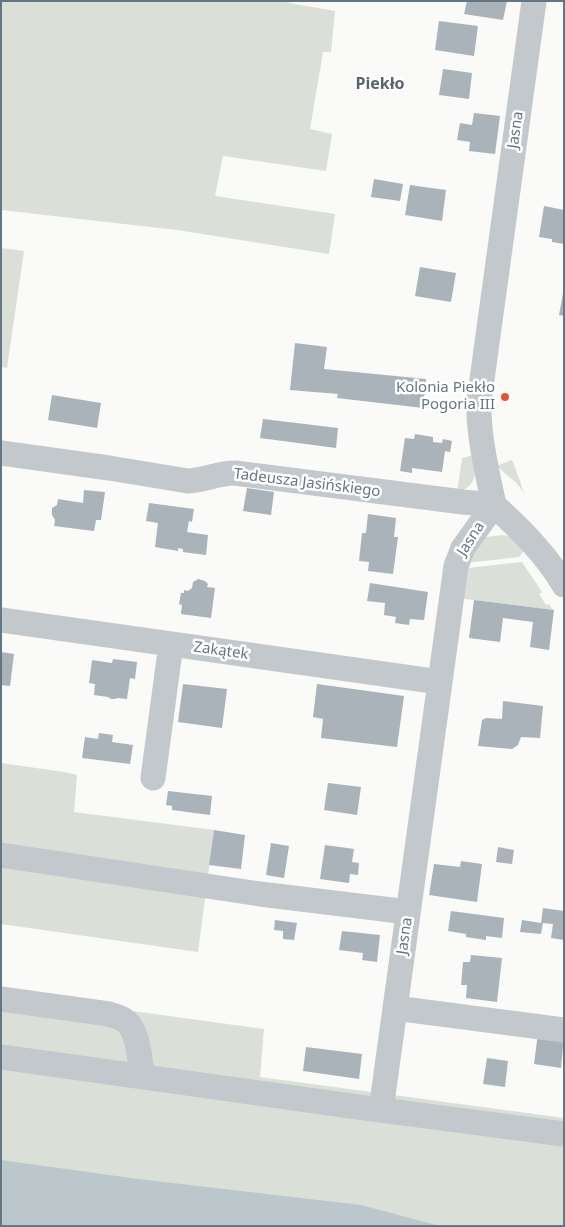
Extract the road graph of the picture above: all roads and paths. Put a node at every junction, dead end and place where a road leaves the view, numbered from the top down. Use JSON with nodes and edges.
{"nodes":[{"id":1,"x":534,"y":1,"type":"edge"},
{"id":2,"x":1,"y":453,"type":"edge"},
{"id":3,"x":494,"y":504,"type":"junction"},
{"id":4,"x":564,"y":586,"type":"edge"},
{"id":5,"x":1,"y":620,"type":"edge"},
{"id":6,"x":171,"y":644,"type":"junction"},
{"id":7,"x":440,"y":682,"type":"junction"},
{"id":8,"x":154,"y":778,"type":"dead end"},
{"id":9,"x":1,"y":855,"type":"edge"},
{"id":10,"x":403,"y":901,"type":"junction"},
{"id":11,"x":1,"y":999,"type":"edge"},
{"id":12,"x":395,"y":1008,"type":"junction"},
{"id":13,"x":564,"y":1030,"type":"edge"},
{"id":14,"x":1,"y":1057,"type":"edge"},
{"id":15,"x":142,"y":1076,"type":"junction"},
{"id":16,"x":381,"y":1110,"type":"junction"},
{"id":17,"x":564,"y":1134,"type":"edge"}],
"edges":[{"from":1,"to":3,"type":"street","name":"Jasna"},
{"from":2,"to":3,"type":"street","name":"Tadeusza Jasińskiego"},
{"from":3,"to":4,"type":"street"},
{"from":3,"to":7,"type":"street","name":"Jasna"},
{"from":5,"to":6,"type":"street","name":"Zakątek"},
{"from":6,"to":7,"type":"street","name":"Zakątek"},
{"from":6,"to":8,"type":"street"},
{"from":7,"to":10,"type":"street","name":"Jasna"},
{"from":9,"to":10,"type":"street"},
{"from":10,"to":12,"type":"street","name":"Jasna"},
{"from":11,"to":15,"type":"street"},
{"from":12,"to":13,"type":"street"},
{"from":12,"to":16,"type":"street","name":"Jasna"},
{"from":14,"to":15,"type":"street"},
{"from":15,"to":16,"type":"street"},
{"from":16,"to":17,"type":"street"}]}
